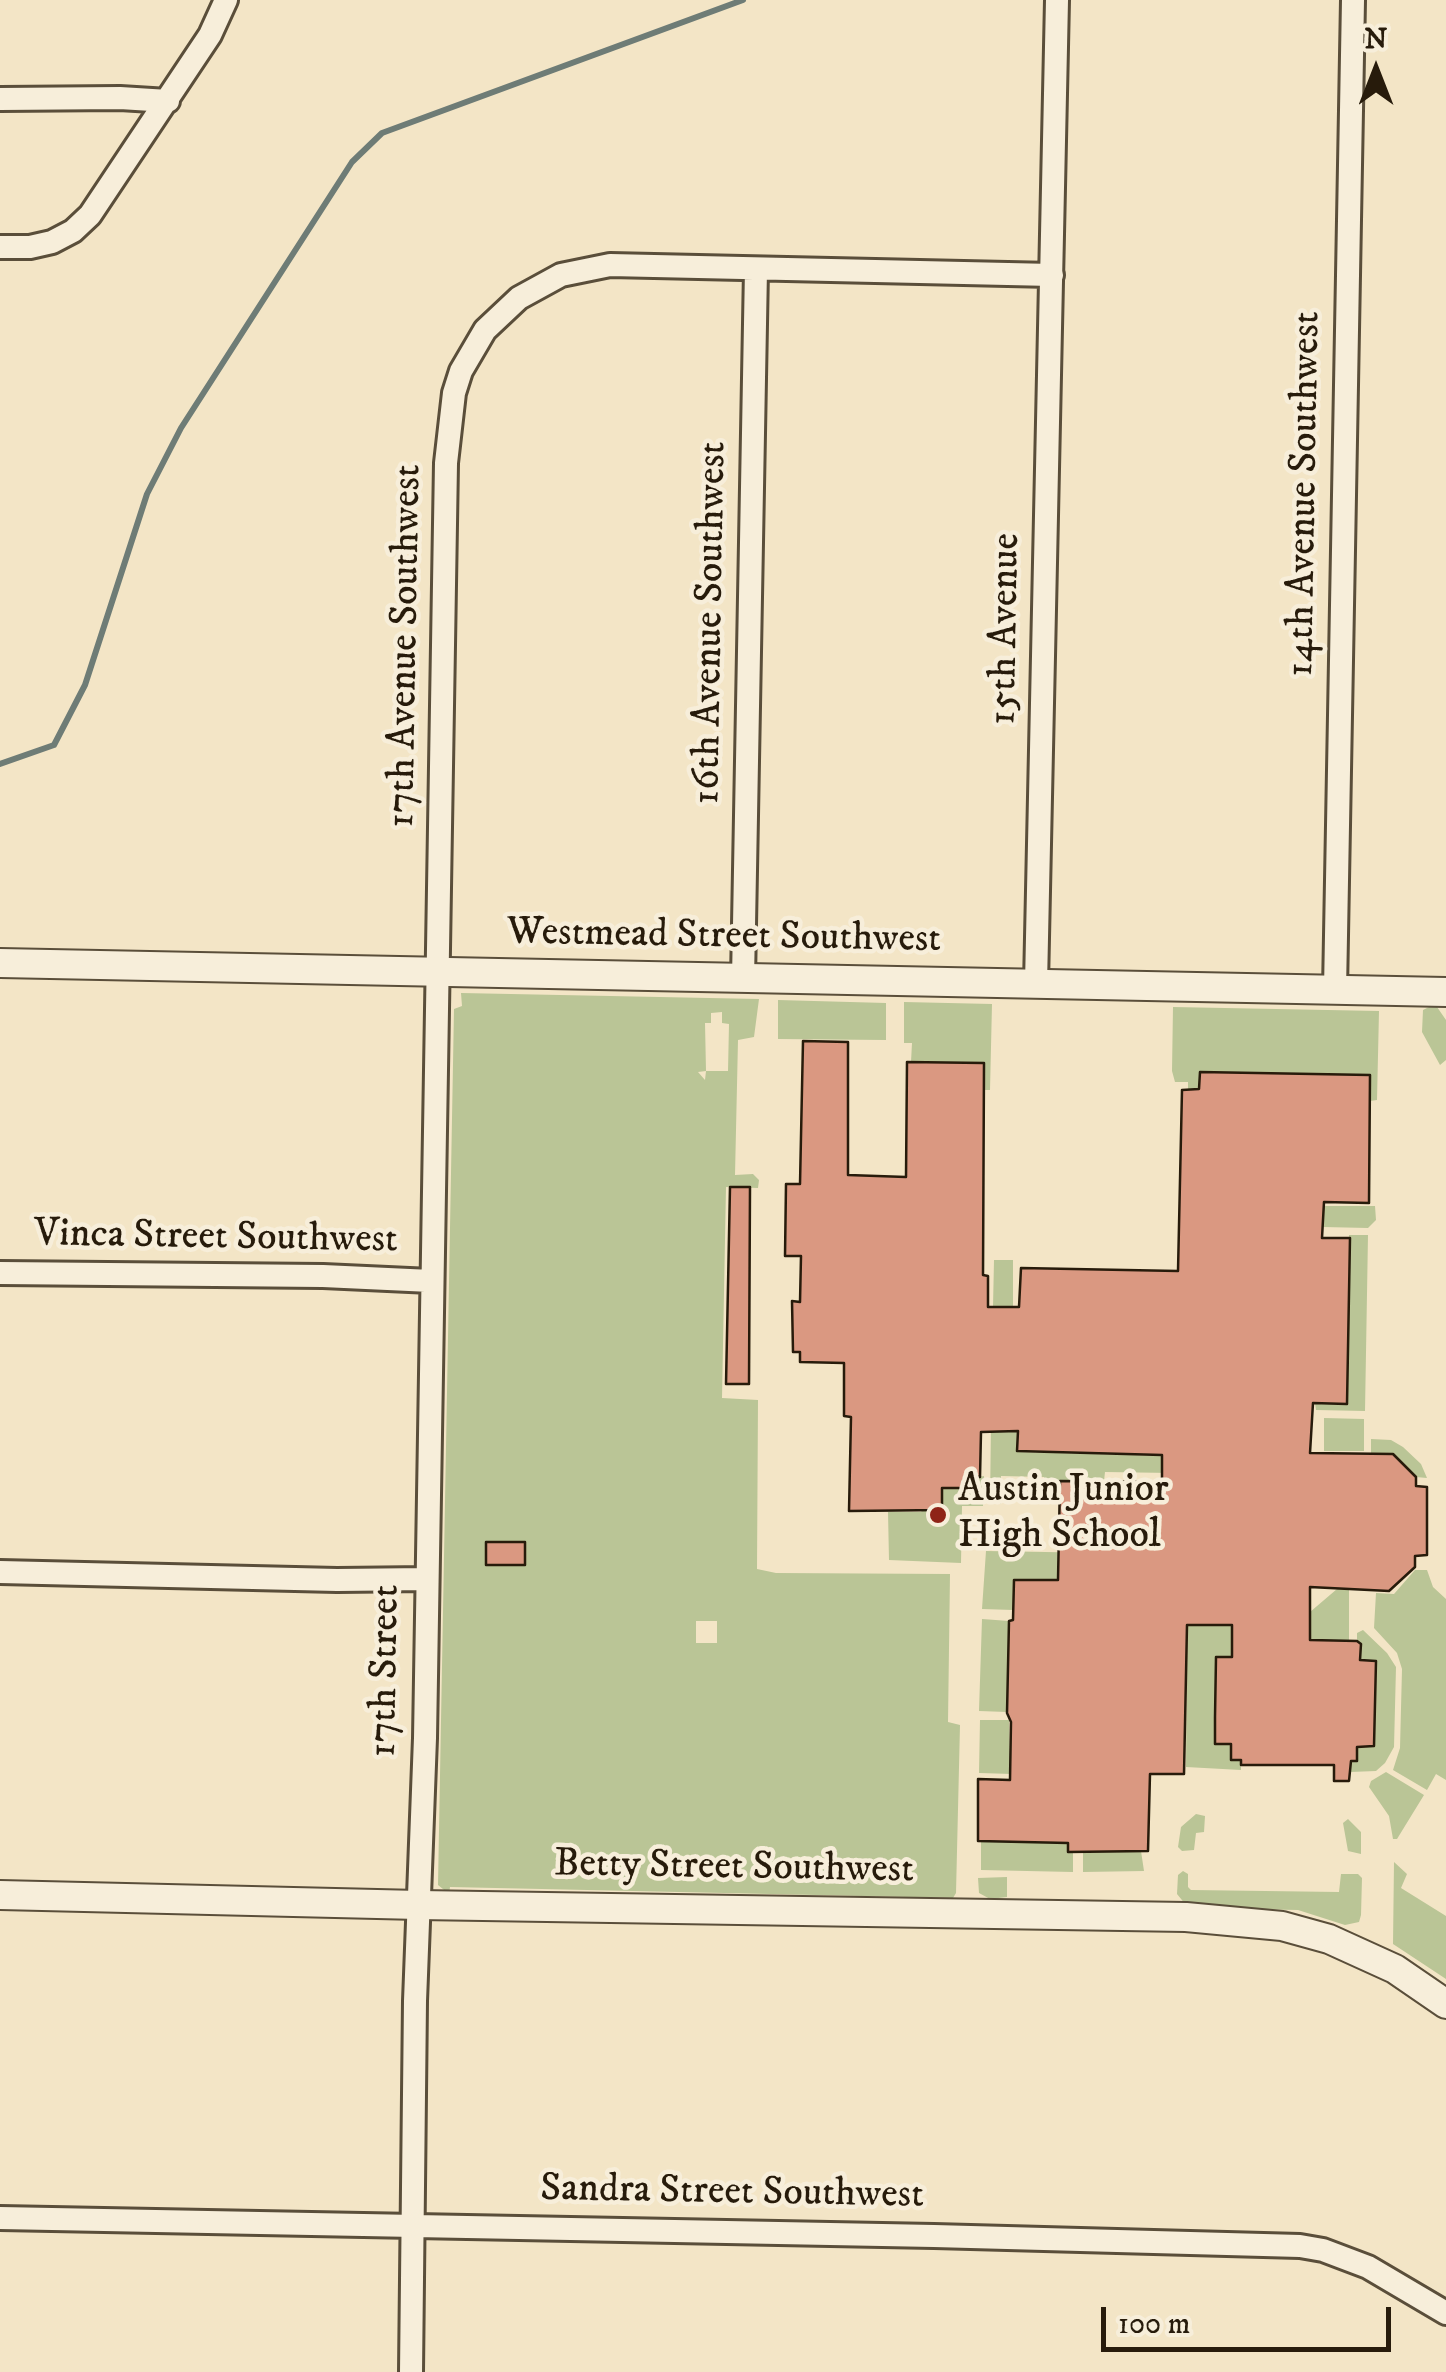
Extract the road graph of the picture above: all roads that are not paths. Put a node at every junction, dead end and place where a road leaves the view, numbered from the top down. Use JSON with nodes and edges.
{"nodes":[{"id":1,"x":226,"y":0,"type":"edge"},
{"id":2,"x":1057,"y":0,"type":"edge"},
{"id":3,"x":1353,"y":0,"type":"edge"},
{"id":4,"x":0,"y":99,"type":"edge"},
{"id":5,"x":168,"y":101,"type":"junction"},
{"id":6,"x":0,"y":247,"type":"edge"},
{"id":7,"x":756,"y":268,"type":"junction"},
{"id":8,"x":1052,"y":275,"type":"junction"},
{"id":9,"x":0,"y":963,"type":"edge"},
{"id":10,"x":439,"y":972,"type":"junction"},
{"id":11,"x":743,"y":978,"type":"junction"},
{"id":12,"x":1036,"y":984,"type":"junction"},
{"id":13,"x":1335,"y":990,"type":"junction"},
{"id":14,"x":1446,"y":992,"type":"edge"},
{"id":15,"x":0,"y":1273,"type":"edge"},
{"id":16,"x":432,"y":1281,"type":"junction"},
{"id":17,"x":0,"y":1572,"type":"edge"},
{"id":18,"x":427,"y":1579,"type":"junction"},
{"id":19,"x":0,"y":1895,"type":"edge"},
{"id":20,"x":419,"y":1905,"type":"junction"},
{"id":21,"x":1446,"y":2004,"type":"edge"},
{"id":22,"x":0,"y":2218,"type":"edge"},
{"id":23,"x":413,"y":2225,"type":"junction"},
{"id":24,"x":1446,"y":2313,"type":"edge"},
{"id":25,"x":412,"y":2372,"type":"edge"}],
"edges":[{"from":1,"to":5,"type":"street"},
{"from":2,"to":8,"type":"street","name":"15th Avenue"},
{"from":3,"to":13,"type":"street","name":"14th Avenue Southwest"},
{"from":4,"to":5,"type":"street"},
{"from":5,"to":6,"type":"street"},
{"from":7,"to":8,"type":"street","name":"17th Avenue Southwest"},
{"from":7,"to":10,"type":"street","name":"17th Avenue Southwest"},
{"from":7,"to":11,"type":"street","name":"16th Avenue Southwest"},
{"from":8,"to":12,"type":"street","name":"15th Avenue"},
{"from":9,"to":10,"type":"street","name":"Westmead Street Southwest"},
{"from":10,"to":11,"type":"street","name":"Westmead Street Southwest"},
{"from":10,"to":16,"type":"street","name":"17th Street"},
{"from":11,"to":12,"type":"street","name":"Westmead Street Southwest"},
{"from":12,"to":13,"type":"street","name":"Westmead Street Southwest"},
{"from":13,"to":14,"type":"street","name":"Westmead Street Southwest"},
{"from":15,"to":16,"type":"street","name":"Vinca Street Southwest"},
{"from":16,"to":18,"type":"street","name":"17th Street"},
{"from":17,"to":18,"type":"street"},
{"from":18,"to":20,"type":"street","name":"17th Street"},
{"from":19,"to":20,"type":"street","name":"Betty Street Southwest"},
{"from":20,"to":21,"type":"street","name":"Betty Street Southwest"},
{"from":20,"to":23,"type":"street","name":"17th Street"},
{"from":22,"to":23,"type":"street","name":"Sandra Street Southwest"},
{"from":23,"to":24,"type":"street","name":"Sandra Street Southwest"},
{"from":23,"to":25,"type":"street","name":"17th Street"}]}
